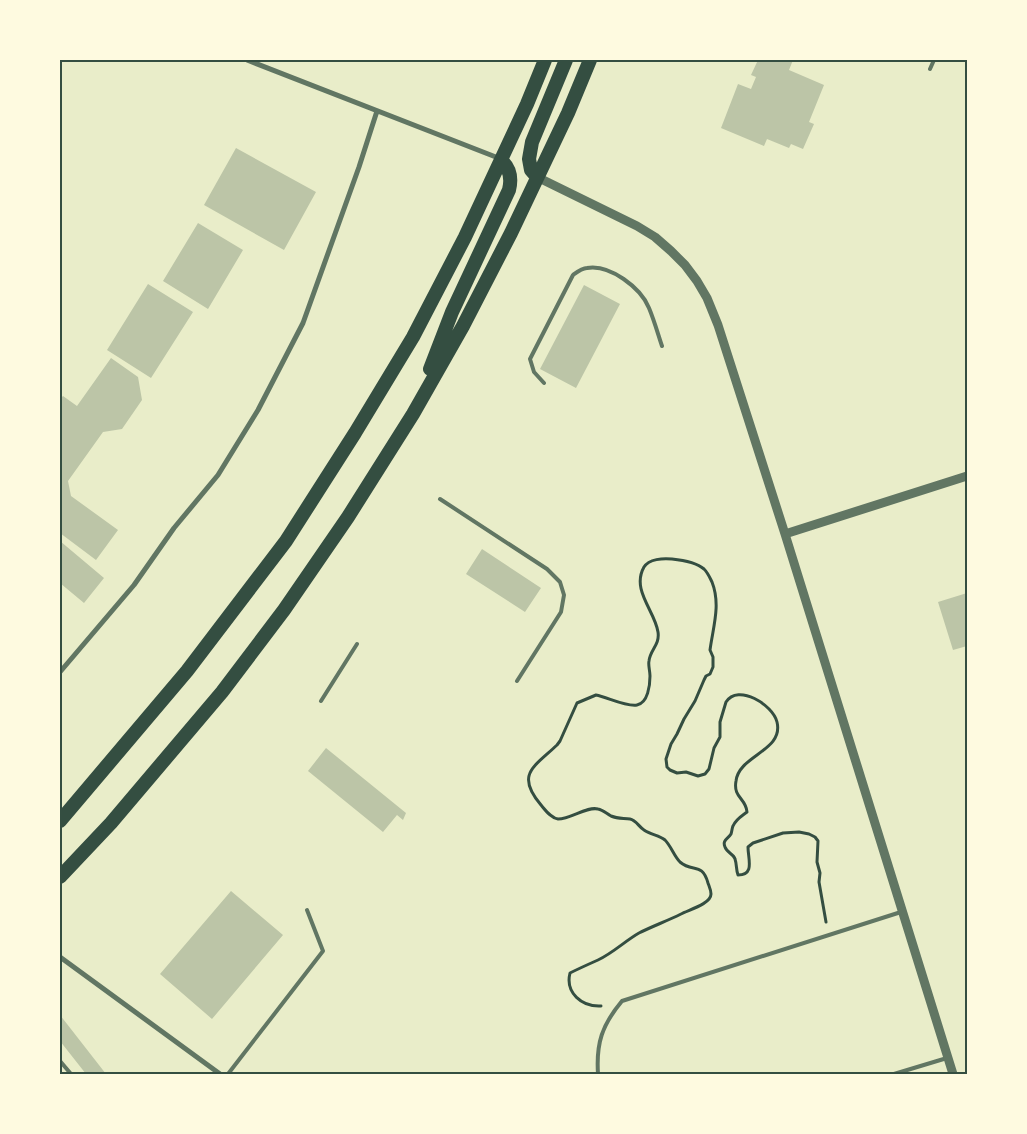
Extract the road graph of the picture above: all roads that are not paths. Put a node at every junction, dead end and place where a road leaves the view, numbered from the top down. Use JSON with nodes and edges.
{"nodes":[{"id":1,"x":247,"y":60,"type":"edge"},
{"id":2,"x":546,"y":60,"type":"edge"},
{"id":3,"x":566,"y":60,"type":"edge"},
{"id":4,"x":590,"y":60,"type":"edge"},
{"id":5,"x":934,"y":60,"type":"edge"},
{"id":6,"x":930,"y":69,"type":"dead end"},
{"id":7,"x":378,"y":111,"type":"junction"},
{"id":8,"x":501,"y":160,"type":"junction"},
{"id":9,"x":538,"y":177,"type":"junction"},
{"id":10,"x":662,"y":346,"type":"dead end"},
{"id":11,"x":544,"y":383,"type":"dead end"},
{"id":12,"x":413,"y":414,"type":"junction"},
{"id":13,"x":967,"y":476,"type":"edge"},
{"id":14,"x":440,"y":499,"type":"dead end"},
{"id":15,"x":784,"y":534,"type":"junction"},
{"id":16,"x":357,"y":644,"type":"dead end"},
{"id":17,"x":60,"y":672,"type":"edge"},
{"id":18,"x":517,"y":681,"type":"dead end"},
{"id":19,"x":320,"y":700,"type":"dead end"},
{"id":20,"x":60,"y":821,"type":"edge"},
{"id":21,"x":60,"y":877,"type":"edge"},
{"id":22,"x":308,"y":910,"type":"dead end"},
{"id":23,"x":902,"y":912,"type":"junction"},
{"id":24,"x":60,"y":957,"type":"edge"},
{"id":25,"x":948,"y":1058,"type":"junction"},
{"id":26,"x":60,"y":1062,"type":"edge"},
{"id":27,"x":71,"y":1074,"type":"edge"},
{"id":28,"x":220,"y":1074,"type":"edge"},
{"id":29,"x":228,"y":1074,"type":"edge"},
{"id":30,"x":598,"y":1074,"type":"edge"},
{"id":31,"x":894,"y":1074,"type":"edge"},
{"id":32,"x":953,"y":1074,"type":"edge"}],
"edges":[{"from":1,"to":7,"type":"street"},
{"from":2,"to":8,"type":"highway"},
{"from":3,"to":9,"type":"highway"},
{"from":4,"to":9,"type":"highway"},
{"from":5,"to":6,"type":"lane"},
{"from":7,"to":8,"type":"street"},
{"from":7,"to":17,"type":"street"},
{"from":8,"to":12,"type":"highway"},
{"from":8,"to":20,"type":"highway"},
{"from":9,"to":12,"type":"highway"},
{"from":9,"to":15,"type":"street"},
{"from":10,"to":11,"type":"lane"},
{"from":12,"to":21,"type":"highway"},
{"from":13,"to":15,"type":"street"},
{"from":14,"to":18,"type":"lane"},
{"from":15,"to":23,"type":"street"},
{"from":16,"to":19,"type":"lane"},
{"from":22,"to":29,"type":"lane"},
{"from":23,"to":25,"type":"street"},
{"from":23,"to":30,"type":"lane"},
{"from":24,"to":28,"type":"street"},
{"from":25,"to":31,"type":"lane"},
{"from":25,"to":32,"type":"street"},
{"from":26,"to":27,"type":"lane"}]}
